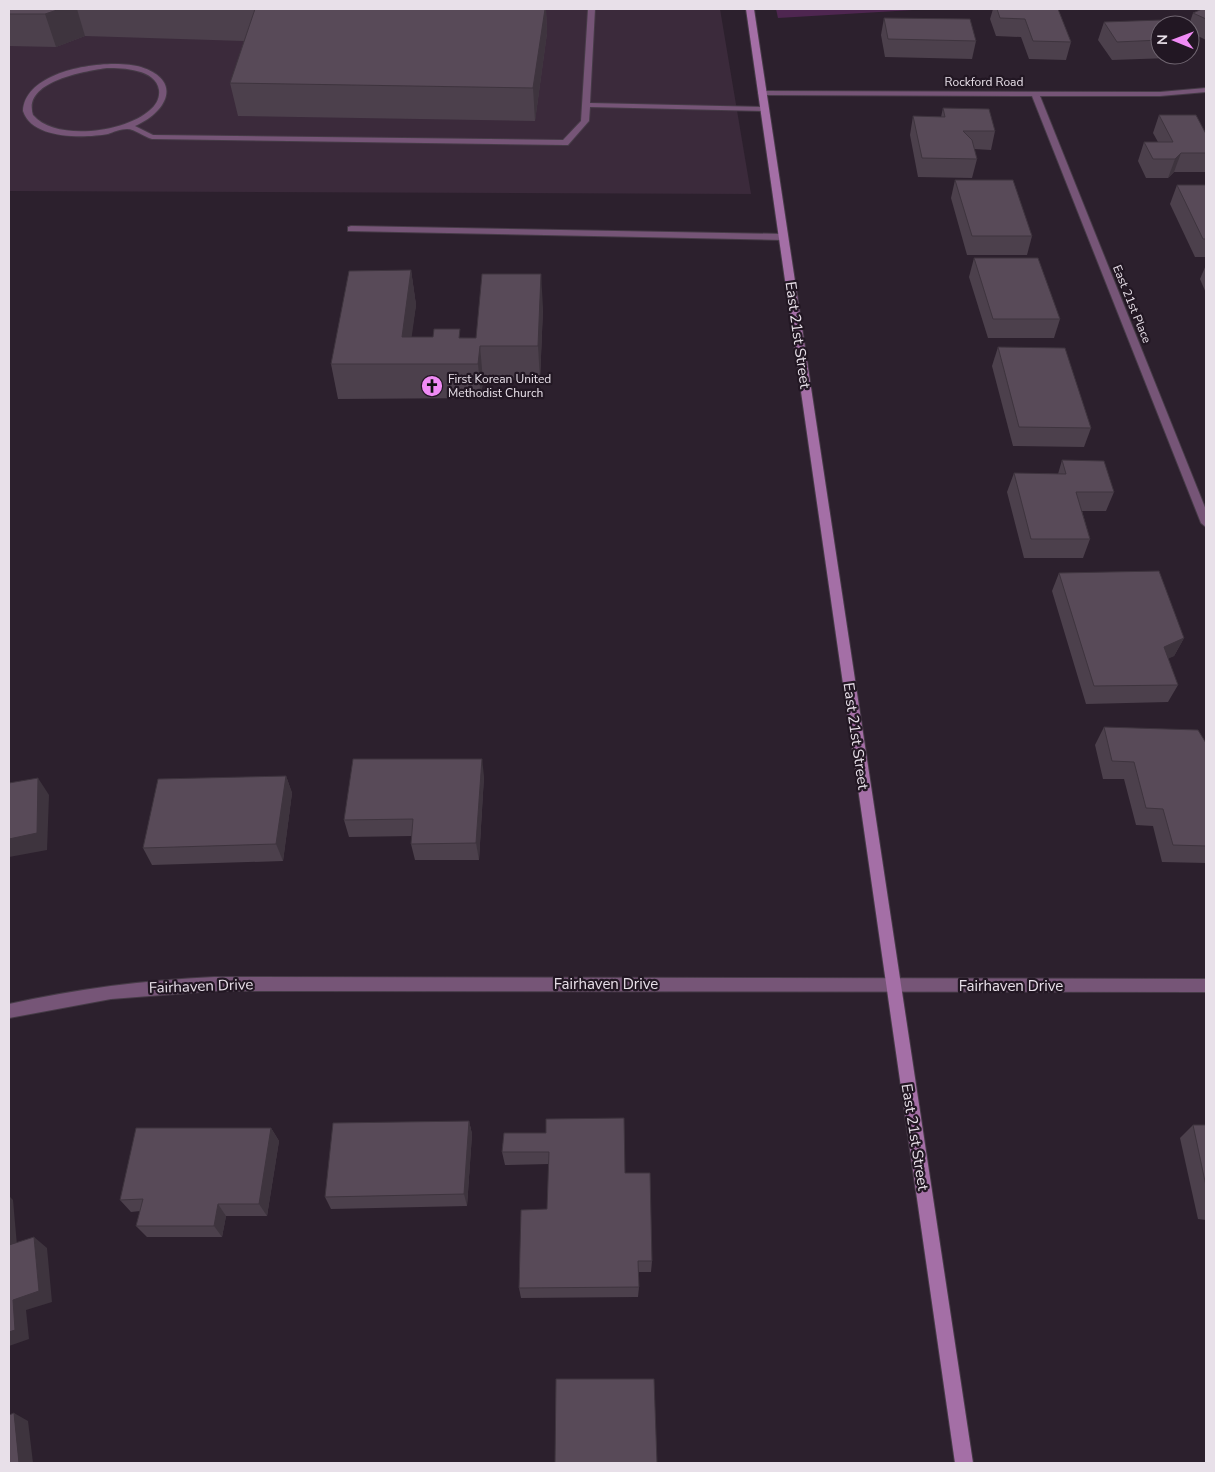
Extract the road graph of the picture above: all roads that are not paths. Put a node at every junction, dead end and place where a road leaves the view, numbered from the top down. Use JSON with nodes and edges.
{"nodes":[{"id":1,"x":591,"y":9,"type":"edge"},
{"id":2,"x":750,"y":9,"type":"edge"},
{"id":3,"x":1206,"y":90,"type":"edge"},
{"id":4,"x":762,"y":93,"type":"junction"},
{"id":5,"x":1035,"y":94,"type":"junction"},
{"id":6,"x":586,"y":105,"type":"junction"},
{"id":7,"x":764,"y":109,"type":"junction"},
{"id":8,"x":128,"y":126,"type":"junction"},
{"id":9,"x":351,"y":229,"type":"dead end"},
{"id":10,"x":783,"y":237,"type":"junction"},
{"id":11,"x":1206,"y":523,"type":"edge"},
{"id":12,"x":892,"y":986,"type":"junction"},
{"id":13,"x":1206,"y":986,"type":"edge"},
{"id":14,"x":9,"y":1011,"type":"edge"},
{"id":15,"x":964,"y":1463,"type":"edge"}],
"edges":[{"from":1,"to":6,"type":"street"},
{"from":2,"to":4,"type":"main road","name":"East 21st Street"},
{"from":3,"to":5,"type":"street","name":"Rockford Road"},
{"from":4,"to":5,"type":"street","name":"Rockford Road"},
{"from":4,"to":7,"type":"main road","name":"East 21st Street"},
{"from":5,"to":11,"type":"street","name":"East 21st Place"},
{"from":6,"to":7,"type":"street"},
{"from":6,"to":8,"type":"street"},
{"from":7,"to":10,"type":"main road","name":"East 21st Street"},
{"from":8,"to":8,"type":"street"},
{"from":9,"to":10,"type":"street"},
{"from":10,"to":12,"type":"main road","name":"East 21st Street"},
{"from":12,"to":13,"type":"street","name":"Fairhaven Drive"},
{"from":12,"to":14,"type":"street","name":"Fairhaven Drive"},
{"from":12,"to":15,"type":"main road","name":"East 21st Street"}]}
